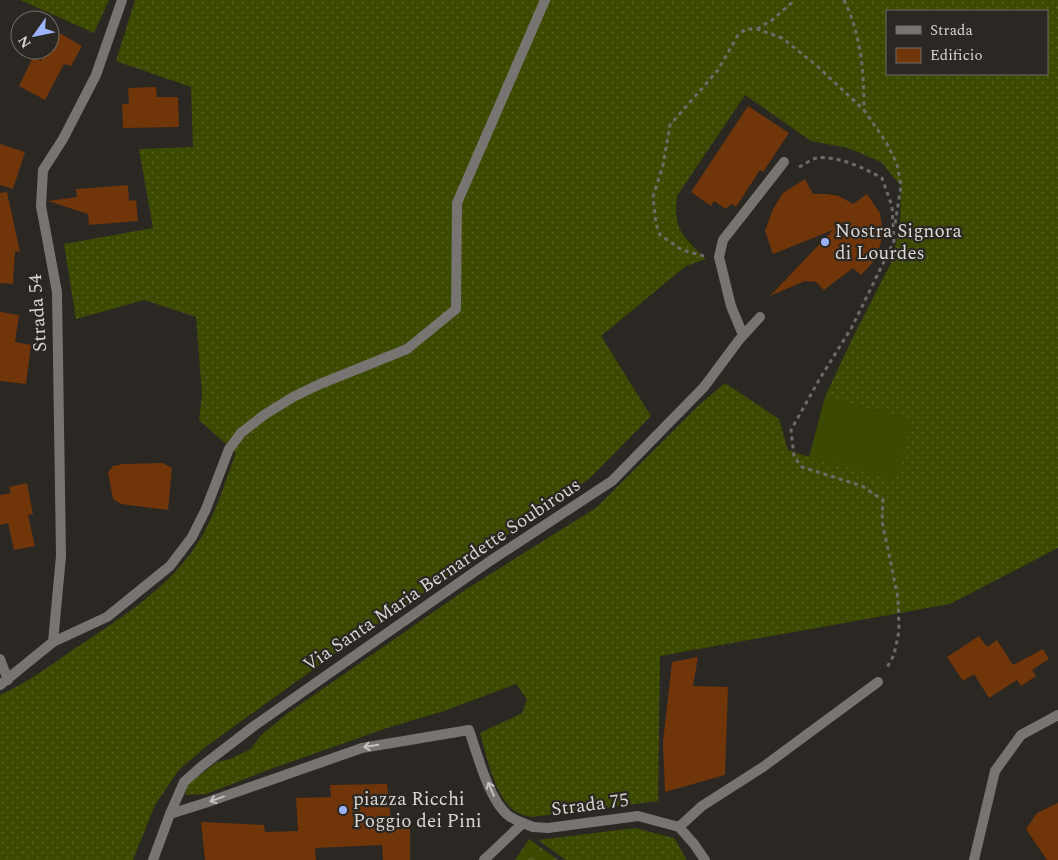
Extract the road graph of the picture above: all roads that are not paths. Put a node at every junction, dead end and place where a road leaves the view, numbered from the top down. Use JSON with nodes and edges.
{"nodes":[{"id":1,"x":122,"y":0,"type":"edge"},
{"id":2,"x":545,"y":0,"type":"edge"},
{"id":3,"x":784,"y":162,"type":"dead end"},
{"id":4,"x":760,"y":317,"type":"dead end"},
{"id":5,"x":743,"y":335,"type":"junction"},
{"id":6,"x":53,"y":642,"type":"junction"},
{"id":7,"x":0,"y":660,"type":"edge"},
{"id":8,"x":4,"y":682,"type":"edge"},
{"id":9,"x":878,"y":682,"type":"road end"},
{"id":10,"x":1058,"y":715,"type":"edge"},
{"id":11,"x":170,"y":814,"type":"junction"},
{"id":12,"x":523,"y":823,"type":"junction"},
{"id":13,"x":679,"y":827,"type":"junction"},
{"id":14,"x":153,"y":860,"type":"edge"},
{"id":15,"x":484,"y":860,"type":"edge"},
{"id":16,"x":704,"y":860,"type":"edge"},
{"id":17,"x":974,"y":860,"type":"edge"}],
"edges":[{"from":1,"to":6,"type":"street","name":"Strada 54"},
{"from":2,"to":6,"type":"street"},
{"from":3,"to":5,"type":"street"},
{"from":4,"to":5,"type":"street","name":"Via Santa Maria Bernardette Soubirous"},
{"from":5,"to":11,"type":"street","name":"Via Santa Maria Bernardette Soubirous"},
{"from":6,"to":8,"type":"street"},
{"from":7,"to":8,"type":"street"},
{"from":9,"to":13,"type":"street"},
{"from":10,"to":17,"type":"street"},
{"from":12,"to":11,"type":"street","one_way":true},
{"from":11,"to":14,"type":"street","name":"Via Santa Maria Bernardette Soubirous"},
{"from":12,"to":13,"type":"street","name":"Strada 75"},
{"from":12,"to":15,"type":"street"},
{"from":13,"to":16,"type":"street"}]}
